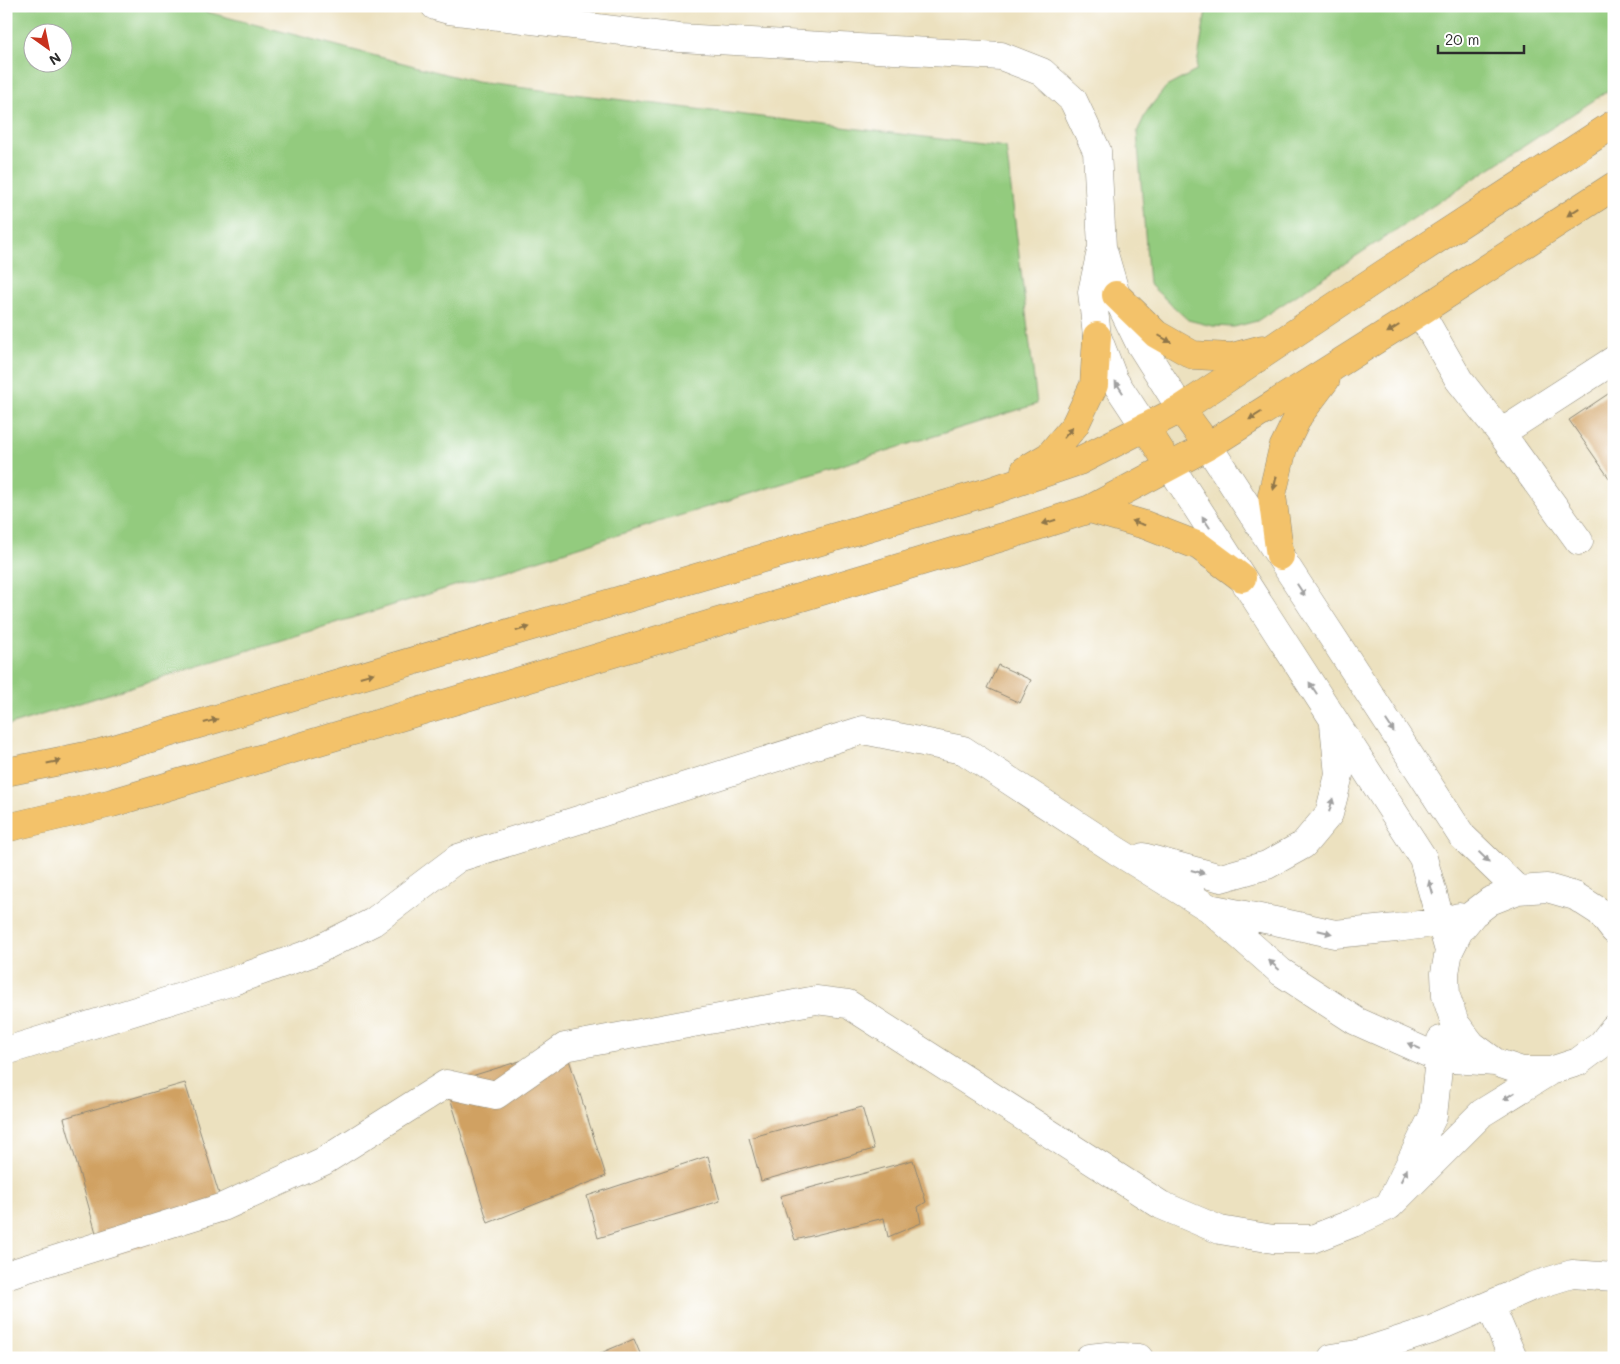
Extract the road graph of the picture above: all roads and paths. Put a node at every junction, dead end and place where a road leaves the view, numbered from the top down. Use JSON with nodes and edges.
{"nodes":[{"id":1,"x":435,"y":6,"type":"edge"},
{"id":2,"x":1614,"y":124,"type":"edge"},
{"id":3,"x":1614,"y":186,"type":"edge"},
{"id":4,"x":1102,"y":247,"type":"junction"},
{"id":5,"x":1116,"y":295,"type":"junction"},
{"id":6,"x":1420,"y":312,"type":"junction"},
{"id":7,"x":1097,"y":336,"type":"junction"},
{"id":8,"x":1276,"y":346,"type":"junction"},
{"id":9,"x":1614,"y":360,"type":"edge"},
{"id":10,"x":1338,"y":364,"type":"junction"},
{"id":11,"x":1181,"y":409,"type":"junction"},
{"id":12,"x":1145,"y":428,"type":"junction"},
{"id":13,"x":1501,"y":433,"type":"junction"},
{"id":14,"x":1208,"y":446,"type":"junction"},
{"id":15,"x":1170,"y":466,"type":"junction"},
{"id":16,"x":988,"y":492,"type":"junction"},
{"id":17,"x":1090,"y":509,"type":"junction"},
{"id":18,"x":1579,"y":541,"type":"dead end"},
{"id":19,"x":1280,"y":556,"type":"junction"},
{"id":20,"x":1242,"y":578,"type":"junction"},
{"id":21,"x":1334,"y":720,"type":"junction"},
{"id":22,"x":6,"y":772,"type":"edge"},
{"id":23,"x":6,"y":828,"type":"edge"},
{"id":24,"x":1117,"y":851,"type":"junction"},
{"id":25,"x":1518,"y":890,"type":"junction"},
{"id":26,"x":1209,"y":908,"type":"junction"},
{"id":27,"x":1473,"y":914,"type":"junction"},
{"id":28,"x":1441,"y":922,"type":"junction"},
{"id":29,"x":1614,"y":930,"type":"edge"},
{"id":30,"x":1449,"y":951,"type":"junction"},
{"id":31,"x":1446,"y":996,"type":"junction"},
{"id":32,"x":1614,"y":1028,"type":"edge"},
{"id":33,"x":6,"y":1051,"type":"edge"},
{"id":34,"x":1440,"y":1058,"type":"junction"},
{"id":35,"x":1495,"y":1062,"type":"junction"},
{"id":36,"x":1550,"y":1071,"type":"junction"},
{"id":37,"x":1389,"y":1206,"type":"junction"},
{"id":38,"x":6,"y":1275,"type":"edge"},
{"id":39,"x":1614,"y":1277,"type":"edge"},
{"id":40,"x":1490,"y":1305,"type":"junction"},
{"id":41,"x":1385,"y":1352,"type":"edge"},
{"id":42,"x":1101,"y":1357,"type":"edge"},
{"id":43,"x":1139,"y":1358,"type":"edge"},
{"id":44,"x":1332,"y":1358,"type":"edge"},
{"id":45,"x":1513,"y":1358,"type":"edge"}],
"edges":[{"from":1,"to":4,"type":"lane"},
{"from":2,"to":8,"type":"main road"},
{"from":3,"to":6,"type":"main road","one_way":true},
{"from":4,"to":5,"type":"lane"},
{"from":4,"to":7,"type":"lane"},
{"from":5,"to":8,"type":"main road","one_way":true},
{"from":5,"to":11,"type":"lane"},
{"from":6,"to":10,"type":"main road","one_way":true},
{"from":6,"to":13,"type":"lane"},
{"from":12,"to":7,"type":"lane","one_way":true},
{"from":16,"to":7,"type":"main road","one_way":true},
{"from":8,"to":11,"type":"main road"},
{"from":9,"to":13,"type":"lane"},
{"from":10,"to":14,"type":"main road","one_way":true},
{"from":10,"to":19,"type":"main road","one_way":true},
{"from":11,"to":12,"type":"main road"},
{"from":11,"to":14,"type":"main road"},
{"from":12,"to":15,"type":"main road"},
{"from":12,"to":16,"type":"main road"},
{"from":13,"to":18,"type":"lane"},
{"from":14,"to":15,"type":"main road"},
{"from":14,"to":19,"type":"lane"},
{"from":15,"to":17,"type":"main road"},
{"from":20,"to":15,"type":"lane","one_way":true},
{"from":22,"to":16,"type":"main road","one_way":true},
{"from":20,"to":17,"type":"main road","one_way":true},
{"from":17,"to":23,"type":"main road","one_way":true},
{"from":19,"to":25,"type":"lane","one_way":true},
{"from":21,"to":20,"type":"lane","one_way":true},
{"from":24,"to":21,"type":"lane","one_way":true},
{"from":28,"to":21,"type":"lane","one_way":true},
{"from":24,"to":26,"type":"lane"},
{"from":24,"to":33,"type":"lane"},
{"from":25,"to":27,"type":"lane"},
{"from":25,"to":29,"type":"lane"},
{"from":26,"to":28,"type":"lane","one_way":true},
{"from":34,"to":26,"type":"lane","one_way":true},
{"from":27,"to":28,"type":"lane"},
{"from":27,"to":30,"type":"lane"},
{"from":28,"to":30,"type":"lane"},
{"from":30,"to":31,"type":"lane"},
{"from":31,"to":34,"type":"lane"},
{"from":31,"to":35,"type":"lane"},
{"from":32,"to":36,"type":"lane"},
{"from":34,"to":35,"type":"lane"},
{"from":37,"to":34,"type":"lane","one_way":true},
{"from":35,"to":36,"type":"lane"},
{"from":36,"to":37,"type":"lane","one_way":true},
{"from":37,"to":38,"type":"lane"},
{"from":39,"to":40,"type":"lane"},
{"from":40,"to":41,"type":"lane"},
{"from":40,"to":45,"type":"lane"},
{"from":41,"to":44,"type":"lane"},
{"from":42,"to":43,"type":"lane"}]}
